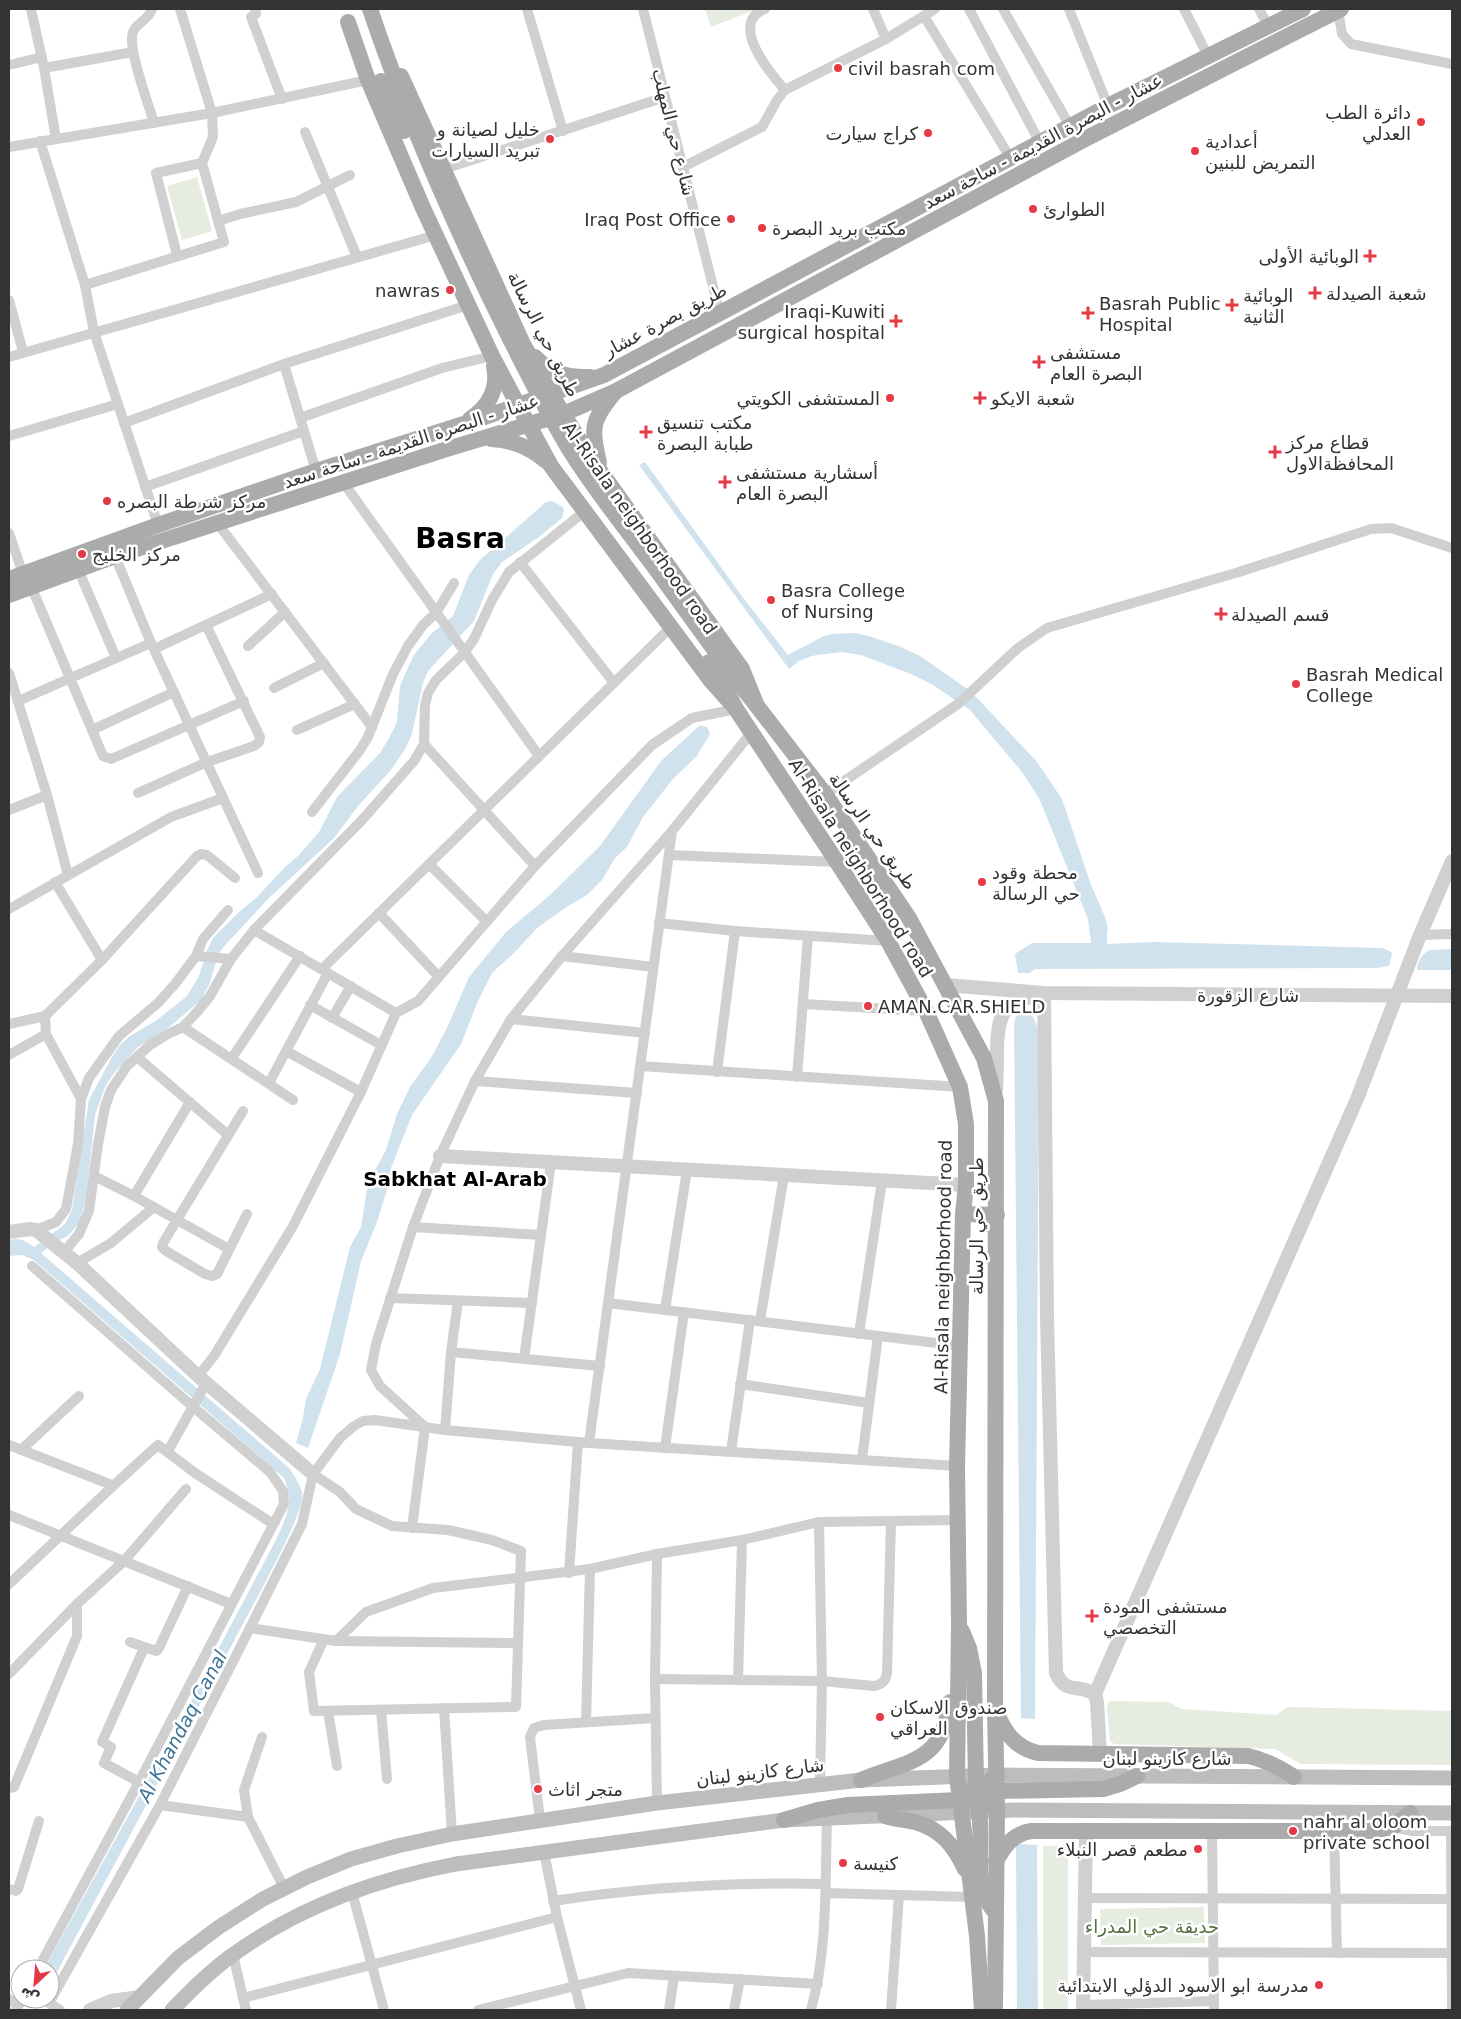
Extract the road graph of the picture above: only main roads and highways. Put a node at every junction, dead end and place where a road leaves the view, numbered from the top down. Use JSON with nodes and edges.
{"nodes":[{"id":1,"x":370,"y":9,"type":"edge"},
{"id":2,"x":1303,"y":9,"type":"edge"},
{"id":3,"x":1340,"y":10,"type":"edge"},
{"id":4,"x":345,"y":16,"type":"edge"},
{"id":5,"x":375,"y":81,"type":"junction"},
{"id":6,"x":523,"y":344,"type":"junction"},
{"id":7,"x":492,"y":356,"type":"junction"},
{"id":8,"x":604,"y":375,"type":"junction"},
{"id":9,"x":616,"y":391,"type":"junction"},
{"id":10,"x":551,"y":394,"type":"junction"},
{"id":11,"x":518,"y":405,"type":"junction"},
{"id":12,"x":563,"y":414,"type":"junction"},
{"id":13,"x":463,"y":424,"type":"junction"},
{"id":14,"x":529,"y":425,"type":"junction"},
{"id":15,"x":482,"y":439,"type":"junction"},
{"id":16,"x":551,"y":466,"type":"junction"},
{"id":17,"x":601,"y":472,"type":"junction"},
{"id":18,"x":21,"y":580,"type":"edge"},
{"id":19,"x":9,"y":595,"type":"edge"},
{"id":20,"x":757,"y":706,"type":"junction"},
{"id":21,"x":736,"y":709,"type":"junction"},
{"id":22,"x":963,"y":1214,"type":"junction"},
{"id":23,"x":996,"y":1215,"type":"junction"},
{"id":24,"x":959,"y":1624,"type":"junction"},
{"id":25,"x":958,"y":1671,"type":"junction"},
{"id":26,"x":996,"y":1710,"type":"junction"},
{"id":27,"x":957,"y":1776,"type":"junction"},
{"id":28,"x":1136,"y":1776,"type":"joint"},
{"id":29,"x":1294,"y":1777,"type":"junction"},
{"id":30,"x":1452,"y":1778,"type":"edge"},
{"id":31,"x":861,"y":1780,"type":"junction"},
{"id":32,"x":997,"y":1783,"type":"junction"},
{"id":33,"x":973,"y":1798,"type":"junction"},
{"id":34,"x":997,"y":1811,"type":"junction"},
{"id":35,"x":1410,"y":1813,"type":"junction"},
{"id":36,"x":1452,"y":1813,"type":"edge"},
{"id":37,"x":885,"y":1816,"type":"junction"},
{"id":38,"x":784,"y":1820,"type":"junction"},
{"id":39,"x":995,"y":1863,"type":"junction"},
{"id":40,"x":971,"y":1891,"type":"junction"},
{"id":41,"x":995,"y":1913,"type":"junction"},
{"id":42,"x":127,"y":2010,"type":"edge"},
{"id":43,"x":172,"y":2010,"type":"edge"},
{"id":44,"x":982,"y":2010,"type":"edge"},
{"id":45,"x":995,"y":2010,"type":"edge"}],
"edges":[{"from":1,"to":6,"type":"main road","name":"طريق حي الرسالة"},
{"from":1,"to":20,"type":"main road","name":"Al-Risala neighborhood road","bridge":true},
{"from":2,"to":8,"type":"main road","name":"طريق بصرة عشار"},
{"from":3,"to":9,"type":"main road","name":"عشار - البصرة القديمة - ساحة سعد"},
{"from":4,"to":5,"type":"main road"},
{"from":5,"to":7,"type":"main road"},
{"from":5,"to":21,"type":"main road","name":"Al-Risala neighborhood road","bridge":true},
{"from":6,"to":8,"type":"main road"},
{"from":6,"to":10,"type":"main road","name":"طريق حي الرسالة"},
{"from":7,"to":11,"type":"main road"},
{"from":7,"to":13,"type":"main road"},
{"from":8,"to":10,"type":"main road","name":"طريق بصرة عشار"},
{"from":9,"to":12,"type":"main road","name":"عشار - البصرة القديمة - ساحة سعد"},
{"from":9,"to":17,"type":"main road"},
{"from":10,"to":11,"type":"main road","name":"طريق بصرة عشار"},
{"from":10,"to":12,"type":"main road","name":"طريق حي الرسالة"},
{"from":11,"to":13,"type":"main road","name":"طريق بصرة عشار"},
{"from":11,"to":14,"type":"main road"},
{"from":12,"to":14,"type":"main road","name":"عشار - البصرة القديمة - ساحة سعد"},
{"from":12,"to":17,"type":"main road","name":"طريق حي الرسالة"},
{"from":13,"to":18,"type":"main road","name":"طريق بصرة عشار"},
{"from":14,"to":15,"type":"main road","name":"عشار - البصرة القديمة - ساحة سعد"},
{"from":14,"to":16,"type":"main road"},
{"from":15,"to":16,"type":"main road"},
{"from":15,"to":18,"type":"main road","name":"عشار - البصرة القديمة - ساحة سعد"},
{"from":16,"to":21,"type":"main road"},
{"from":17,"to":20,"type":"main road","name":"طريق حي الرسالة"},
{"from":18,"to":19,"type":"main road","name":"عشار - البصرة القديمة - ساحة سعد"},
{"from":20,"to":23,"type":"main road","name":"طريق حي الرسالة"},
{"from":21,"to":22,"type":"main road","name":"Al-Risala neighborhood road"},
{"from":22,"to":23,"type":"main road"},
{"from":22,"to":24,"type":"main road","name":"Al-Risala neighborhood road"},
{"from":23,"to":26,"type":"main road","name":"طريق حي الرسالة"},
{"from":24,"to":25,"type":"main road","name":"Al-Risala neighborhood road"},
{"from":24,"to":33,"type":"main road"},
{"from":25,"to":27,"type":"main road","name":"Al-Risala neighborhood road"},
{"from":25,"to":31,"type":"main road"},
{"from":26,"to":29,"type":"main road"},
{"from":26,"to":32,"type":"main road","name":"طريق حي الرسالة"},
{"from":27,"to":31,"type":"main road","name":"شارع كازينو لبنان"},
{"from":27,"to":33,"type":"main road","name":"Al-Risala neighborhood road"},
{"from":27,"to":33,"type":"main road","name":"شارع كازينو لبنان"},
{"from":28,"to":29,"type":"main road","name":"شارع كازينو لبنان"},
{"from":28,"to":32,"type":"main road"},
{"from":29,"to":30,"type":"main road","name":"شارع كازينو لبنان"},
{"from":31,"to":42,"type":"main road","name":"شارع كازينو لبنان"},
{"from":32,"to":33,"type":"main road"},
{"from":32,"to":33,"type":"main road","name":"شارع كازينو لبنان"},
{"from":32,"to":34,"type":"main road"},
{"from":33,"to":34,"type":"main road"},
{"from":33,"to":37,"type":"main road","name":"شارع كازينو لبنان"},
{"from":33,"to":38,"type":"main road"},
{"from":33,"to":40,"type":"main road","name":"Al-Risala neighborhood road"},
{"from":33,"to":41,"type":"main road"},
{"from":34,"to":35,"type":"main road"},
{"from":34,"to":39,"type":"main road"},
{"from":35,"to":36,"type":"main road"},
{"from":35,"to":39,"type":"main road"},
{"from":37,"to":38,"type":"main road","name":"شارع كازينو لبنان"},
{"from":37,"to":40,"type":"main road"},
{"from":38,"to":43,"type":"main road","name":"شارع كازينو لبنان"},
{"from":39,"to":41,"type":"main road"},
{"from":40,"to":44,"type":"main road","name":"Al-Risala neighborhood road"},
{"from":41,"to":45,"type":"main road"}]}
